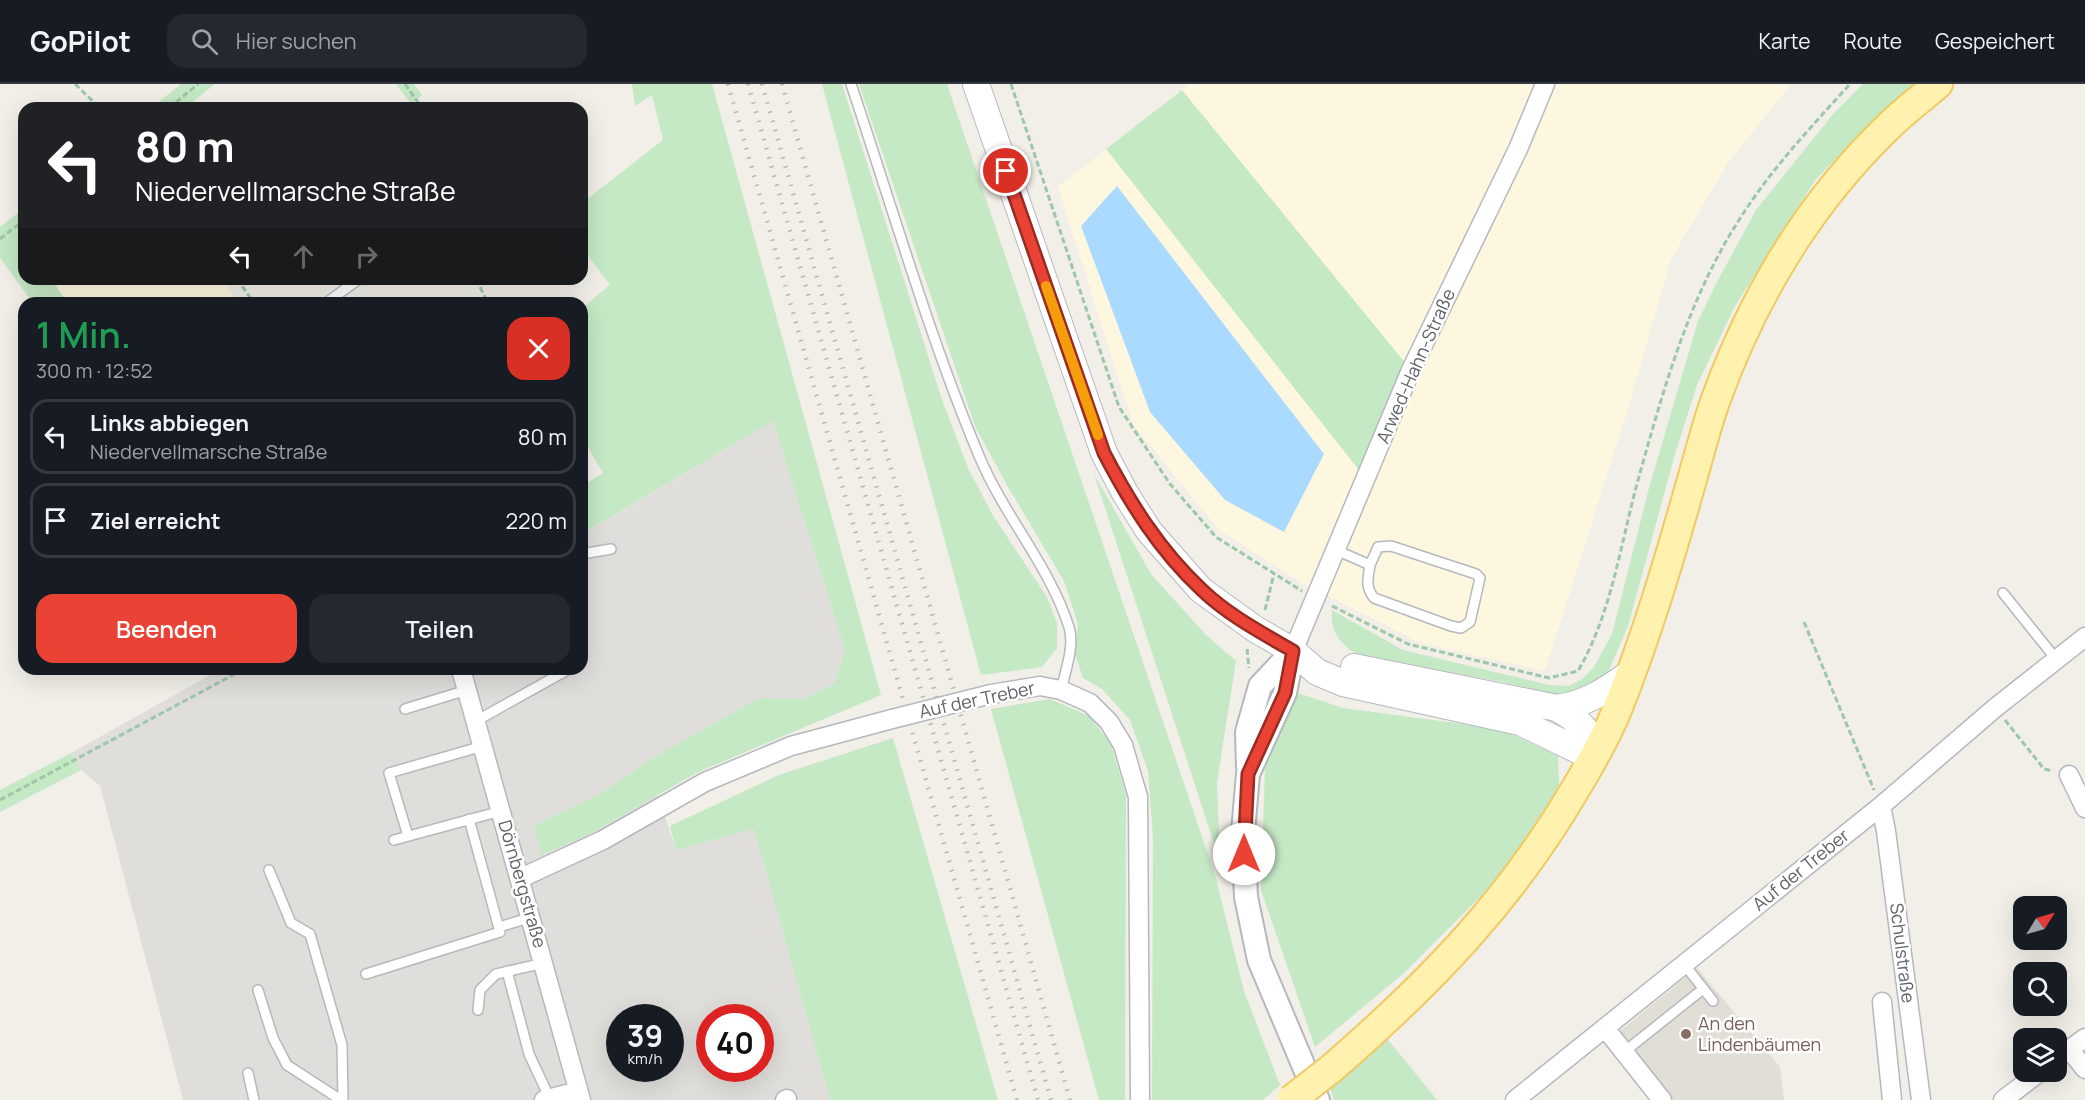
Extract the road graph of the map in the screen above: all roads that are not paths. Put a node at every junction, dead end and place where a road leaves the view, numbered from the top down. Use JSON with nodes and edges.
{"nodes":[{"id":1,"x":851,"y":84,"type":"edge"},
{"id":2,"x":976,"y":84,"type":"edge"},
{"id":3,"x":1545,"y":84,"type":"edge"},
{"id":4,"x":1938,"y":84,"type":"edge"},
{"id":5,"x":351,"y":285,"type":"edge"},
{"id":6,"x":334,"y":297,"type":"edge"},
{"id":7,"x":611,"y":549,"type":"dead end"},
{"id":8,"x":1336,"y":550,"type":"junction"},
{"id":9,"x":588,"y":553,"type":"edge"},
{"id":10,"x":1370,"y":565,"type":"junction"},
{"id":11,"x":2003,"y":593,"type":"dead end"},
{"id":12,"x":2085,"y":637,"type":"edge"},
{"id":13,"x":1293,"y":651,"type":"junction"},
{"id":14,"x":2056,"y":659,"type":"junction"},
{"id":15,"x":1629,"y":674,"type":"junction"},
{"id":16,"x":463,"y":675,"type":"edge"},
{"id":17,"x":558,"y":675,"type":"edge"},
{"id":18,"x":467,"y":690,"type":"junction"},
{"id":19,"x":1061,"y":690,"type":"junction"},
{"id":20,"x":1557,"y":708,"type":"junction"},
{"id":21,"x":405,"y":709,"type":"dead end"},
{"id":22,"x":476,"y":721,"type":"junction"},
{"id":23,"x":483,"y":746,"type":"junction"},
{"id":24,"x":1594,"y":758,"type":"junction"},
{"id":25,"x":2069,"y":775,"type":"road end"},
{"id":26,"x":1881,"y":806,"type":"junction"},
{"id":27,"x":2085,"y":808,"type":"edge"},
{"id":28,"x":501,"y":811,"type":"junction"},
{"id":29,"x":469,"y":819,"type":"junction"},
{"id":30,"x":408,"y":836,"type":"junction"},
{"id":31,"x":394,"y":840,"type":"dead end"},
{"id":32,"x":269,"y":870,"type":"dead end"},
{"id":33,"x":521,"y":878,"type":"junction"},
{"id":34,"x":532,"y":918,"type":"junction"},
{"id":35,"x":499,"y":927,"type":"junction"},
{"id":36,"x":544,"y":963,"type":"junction"},
{"id":37,"x":1684,"y":964,"type":"junction"},
{"id":38,"x":507,"y":971,"type":"junction"},
{"id":39,"x":366,"y":974,"type":"dead end"},
{"id":40,"x":1703,"y":989,"type":"junction"},
{"id":41,"x":258,"y":990,"type":"dead end"},
{"id":42,"x":1713,"y":1001,"type":"dead end"},
{"id":43,"x":1882,"y":1002,"type":"dead end"},
{"id":44,"x":478,"y":1010,"type":"dead end"},
{"id":45,"x":1605,"y":1028,"type":"junction"},
{"id":46,"x":2085,"y":1038,"type":"edge"},
{"id":47,"x":2067,"y":1051,"type":"edge"},
{"id":48,"x":1624,"y":1052,"type":"junction"},
{"id":49,"x":2067,"y":1057,"type":"edge"},
{"id":50,"x":2085,"y":1069,"type":"edge"},
{"id":51,"x":248,"y":1073,"type":"dead end"},
{"id":52,"x":2027,"y":1082,"type":"edge"},
{"id":53,"x":579,"y":1096,"type":"edge"},
{"id":54,"x":547,"y":1099,"type":"edge"},
{"id":55,"x":254,"y":1100,"type":"edge"},
{"id":56,"x":342,"y":1100,"type":"edge"},
{"id":57,"x":1140,"y":1100,"type":"edge"},
{"id":58,"x":1291,"y":1100,"type":"edge"},
{"id":59,"x":1318,"y":1100,"type":"edge"},
{"id":60,"x":1515,"y":1100,"type":"edge"},
{"id":61,"x":1662,"y":1100,"type":"edge"},
{"id":62,"x":1892,"y":1100,"type":"edge"},
{"id":63,"x":1921,"y":1100,"type":"edge"},
{"id":64,"x":2003,"y":1100,"type":"edge"}],
"edges":[{"from":1,"to":19,"type":"lane"},
{"from":2,"to":13,"type":"main road"},
{"from":3,"to":8,"type":"street","name":"Arwed-Hahn-Straße"},
{"from":4,"to":15,"type":"main road"},
{"from":5,"to":6,"type":"lane"},
{"from":7,"to":9,"type":"lane"},
{"from":8,"to":10,"type":"lane"},
{"from":8,"to":13,"type":"street","name":"Arwed-Hahn-Straße"},
{"from":10,"to":10,"type":"lane"},
{"from":11,"to":14,"type":"lane"},
{"from":12,"to":14,"type":"street","name":"Auf der Treber"},
{"from":13,"to":20,"type":"main road"},
{"from":13,"to":24,"type":"main road"},
{"from":13,"to":59,"type":"street"},
{"from":14,"to":26,"type":"street","name":"Auf der Treber"},
{"from":15,"to":20,"type":"main road"},
{"from":15,"to":24,"type":"main road"},
{"from":16,"to":18,"type":"street","name":"Dörnbergstraße"},
{"from":17,"to":22,"type":"lane"},
{"from":18,"to":21,"type":"lane"},
{"from":18,"to":22,"type":"street","name":"Dörnbergstraße"},
{"from":19,"to":33,"type":"street","name":"Auf der Treber","bridge":true},
{"from":19,"to":57,"type":"street","name":"Auf der Treber"},
{"from":20,"to":24,"type":"main road"},
{"from":22,"to":23,"type":"street","name":"Dörnbergstraße"},
{"from":23,"to":28,"type":"street","name":"Dörnbergstraße"},
{"from":23,"to":30,"type":"lane"},
{"from":24,"to":58,"type":"main road","bridge":true},
{"from":25,"to":27,"type":"street"},
{"from":26,"to":37,"type":"street","name":"Auf der Treber"},
{"from":26,"to":63,"type":"street","name":"Schulstraße"},
{"from":28,"to":29,"type":"lane"},
{"from":28,"to":33,"type":"street","name":"Dörnbergstraße"},
{"from":29,"to":30,"type":"lane"},
{"from":29,"to":35,"type":"lane"},
{"from":30,"to":31,"type":"lane"},
{"from":32,"to":56,"type":"lane"},
{"from":33,"to":34,"type":"street","name":"Dörnbergstraße"},
{"from":34,"to":35,"type":"lane"},
{"from":34,"to":36,"type":"street","name":"Dörnbergstraße"},
{"from":35,"to":39,"type":"lane"},
{"from":36,"to":38,"type":"lane"},
{"from":36,"to":53,"type":"street","name":"Dörnbergstraße"},
{"from":37,"to":40,"type":"lane"},
{"from":37,"to":45,"type":"street","name":"Auf der Treber"},
{"from":38,"to":44,"type":"lane"},
{"from":38,"to":54,"type":"lane"},
{"from":40,"to":42,"type":"lane"},
{"from":40,"to":48,"type":"lane"},
{"from":41,"to":56,"type":"lane"},
{"from":43,"to":62,"type":"street"},
{"from":45,"to":48,"type":"street"},
{"from":45,"to":60,"type":"street","name":"Auf der Treber"},
{"from":46,"to":47,"type":"street"},
{"from":48,"to":61,"type":"street"},
{"from":49,"to":50,"type":"street"},
{"from":51,"to":55,"type":"lane"},
{"from":52,"to":64,"type":"street"},
{"from":53,"to":54,"type":"street"}]}
